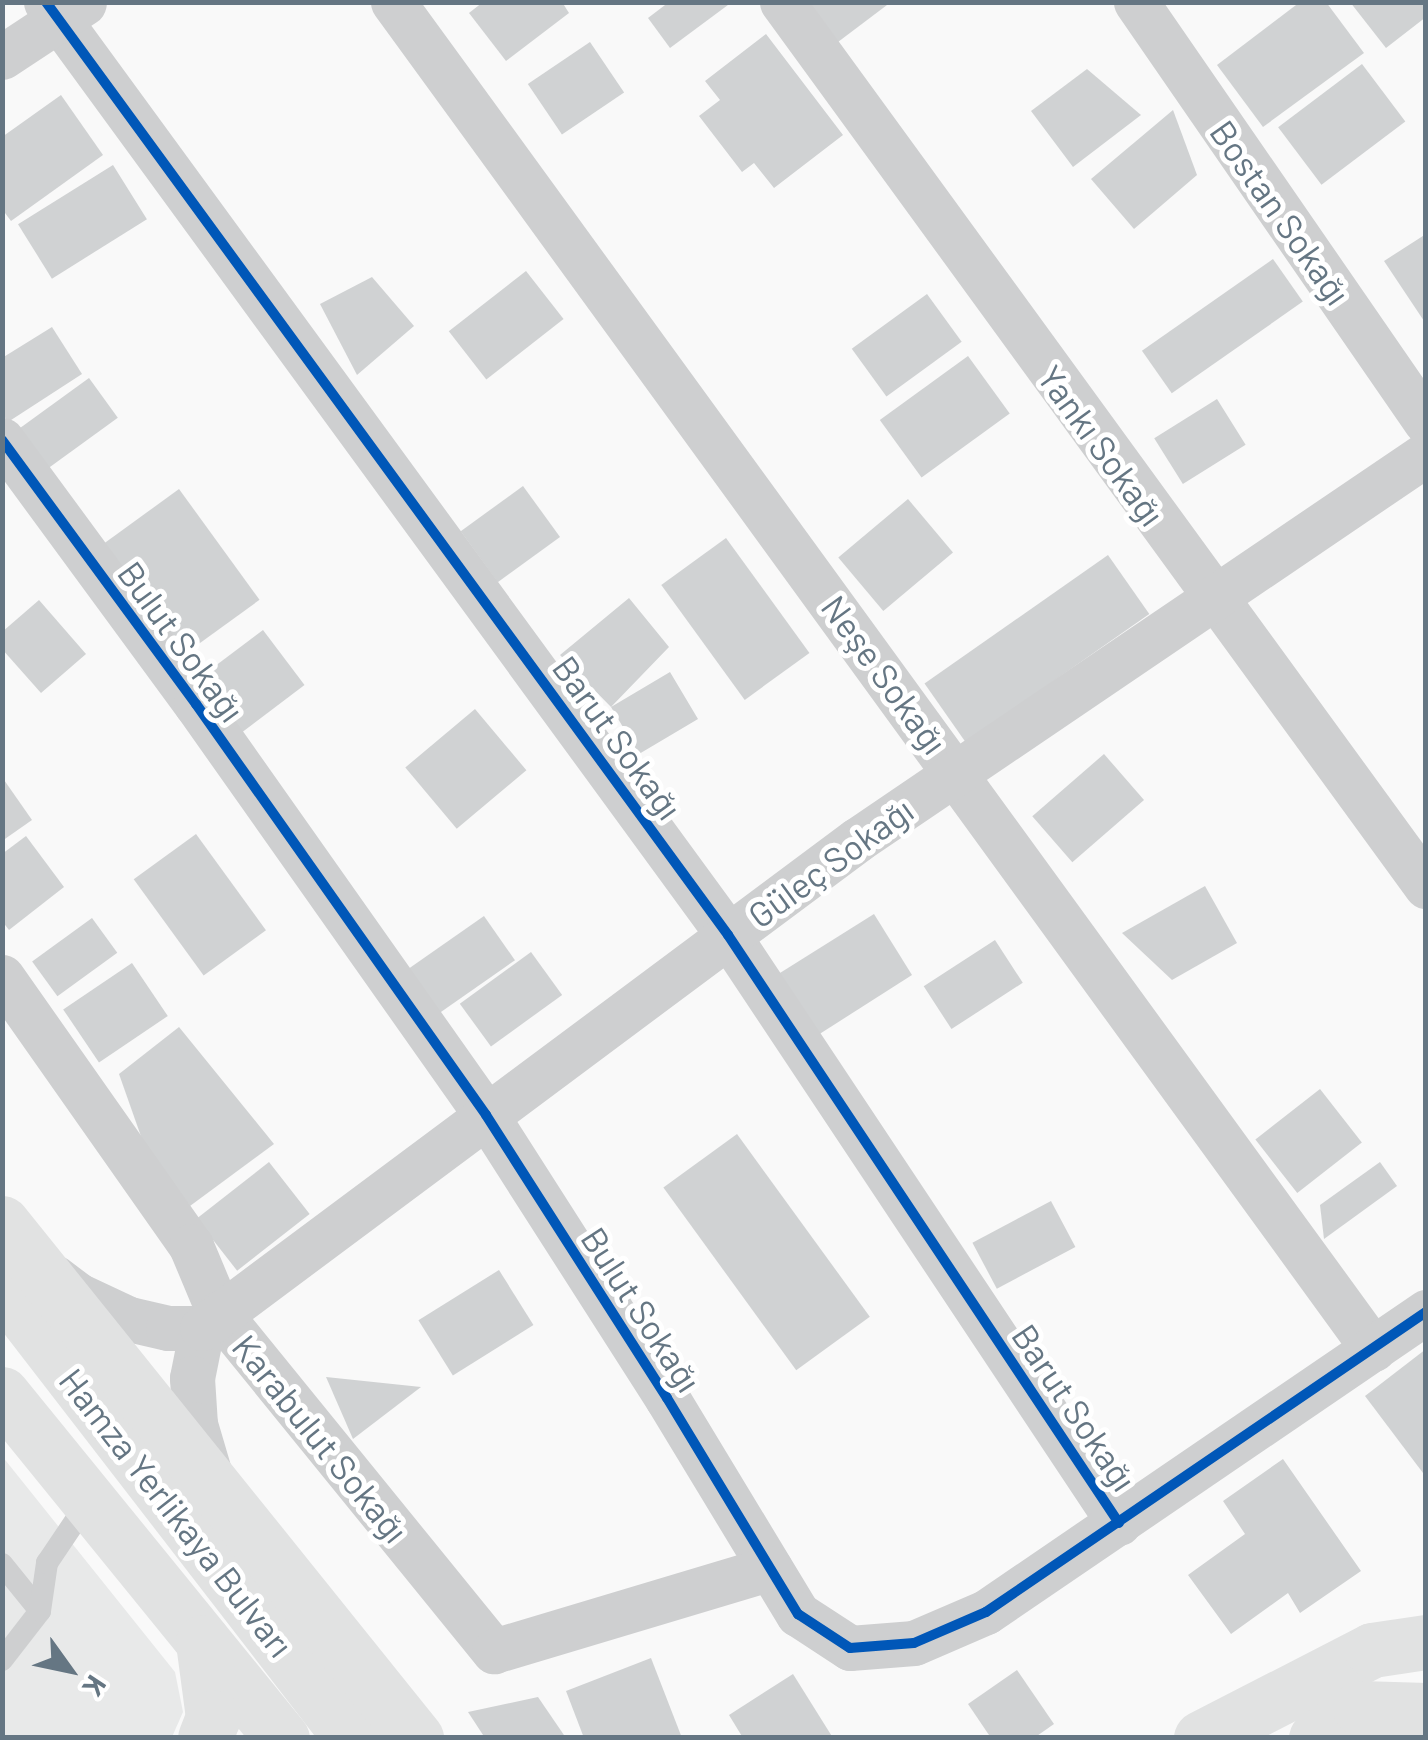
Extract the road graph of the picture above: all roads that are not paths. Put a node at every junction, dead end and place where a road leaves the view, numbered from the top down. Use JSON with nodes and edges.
{"nodes":[{"id":1,"x":392,"y":2,"type":"edge"},
{"id":2,"x":782,"y":2,"type":"edge"},
{"id":3,"x":1136,"y":2,"type":"edge"},
{"id":4,"x":63,"y":8,"type":"edge"},
{"id":5,"x":2,"y":57,"type":"edge"},
{"id":6,"x":1426,"y":422,"type":"edge"},
{"id":7,"x":2,"y":440,"type":"edge"},
{"id":8,"x":1426,"y":454,"type":"edge"},
{"id":9,"x":1212,"y":597,"type":"junction"},
{"id":10,"x":956,"y":772,"type":"junction"},
{"id":11,"x":1426,"y":886,"type":"edge"},
{"id":12,"x":728,"y":936,"type":"junction"},
{"id":13,"x":2,"y":977,"type":"edge"},
{"id":14,"x":486,"y":1116,"type":"junction"},
{"id":15,"x":13,"y":1257,"type":"edge"},
{"id":16,"x":1426,"y":1312,"type":"edge"},
{"id":17,"x":211,"y":1320,"type":"junction"},
{"id":18,"x":1373,"y":1348,"type":"junction"},
{"id":19,"x":2,"y":1394,"type":"edge"},
{"id":20,"x":214,"y":1486,"type":"junction"},
{"id":21,"x":88,"y":1502,"type":"junction"},
{"id":22,"x":1119,"y":1523,"type":"junction"},
{"id":23,"x":2,"y":1564,"type":"edge"},
{"id":24,"x":770,"y":1568,"type":"junction"},
{"id":25,"x":40,"y":1611,"type":"junction"},
{"id":26,"x":203,"y":1642,"type":"junction"},
{"id":27,"x":1426,"y":1642,"type":"edge"},
{"id":28,"x":2,"y":1660,"type":"edge"},
{"id":29,"x":1426,"y":1710,"type":"edge"},
{"id":30,"x":205,"y":1738,"type":"edge"},
{"id":31,"x":282,"y":1738,"type":"edge"},
{"id":32,"x":351,"y":1738,"type":"edge"},
{"id":33,"x":416,"y":1738,"type":"edge"},
{"id":34,"x":1201,"y":1738,"type":"edge"},
{"id":35,"x":1316,"y":1738,"type":"edge"}],
"edges":[{"from":1,"to":10,"type":"street","name":"Neşe Sokağı"},
{"from":2,"to":9,"type":"street","name":"Yankı Sokağı"},
{"from":3,"to":6,"type":"street","name":"Bostan Sokağı"},
{"from":4,"to":5,"type":"street"},
{"from":4,"to":12,"type":"street","name":"Barut Sokağı"},
{"from":7,"to":14,"type":"street","name":"Bulut Sokağı"},
{"from":8,"to":9,"type":"street","name":"Güleç Sokağı"},
{"from":9,"to":10,"type":"street","name":"Güleç Sokağı"},
{"from":9,"to":11,"type":"street","name":"Yankı Sokağı"},
{"from":10,"to":12,"type":"street","name":"Güleç Sokağı"},
{"from":10,"to":18,"type":"street","name":"Neşe Sokağı"},
{"from":12,"to":14,"type":"street","name":"Güleç Sokağı"},
{"from":12,"to":22,"type":"street","name":"Barut Sokağı"},
{"from":13,"to":17,"type":"street","name":"Karabulut Sokağı"},
{"from":14,"to":17,"type":"street","name":"Güleç Sokağı"},
{"from":14,"to":24,"type":"street","name":"Bulut Sokağı"},
{"from":15,"to":17,"type":"street"},
{"from":15,"to":20,"type":"main road"},
{"from":15,"to":32,"type":"main road","name":"Hamza Yerlikaya Bulvarı"},
{"from":16,"to":18,"type":"street","name":"Bulut Sokağı"},
{"from":17,"to":20,"type":"street"},
{"from":17,"to":24,"type":"street","name":"Karabulut Sokağı"},
{"from":18,"to":22,"type":"street","name":"Bulut Sokağı"},
{"from":19,"to":21,"type":"main road","name":"Hamza Yerlikaya Bulvarı"},
{"from":20,"to":33,"type":"main road"},
{"from":21,"to":25,"type":"lane"},
{"from":21,"to":26,"type":"main road","name":"Hamza Yerlikaya Bulvarı"},
{"from":22,"to":24,"type":"street","name":"Bulut Sokağı"},
{"from":23,"to":25,"type":"lane"},
{"from":25,"to":28,"type":"lane"},
{"from":26,"to":30,"type":"main road"},
{"from":26,"to":31,"type":"main road","name":"Hamza Yerlikaya Bulvarı"},
{"from":27,"to":34,"type":"main road"},
{"from":29,"to":35,"type":"main road"}]}
